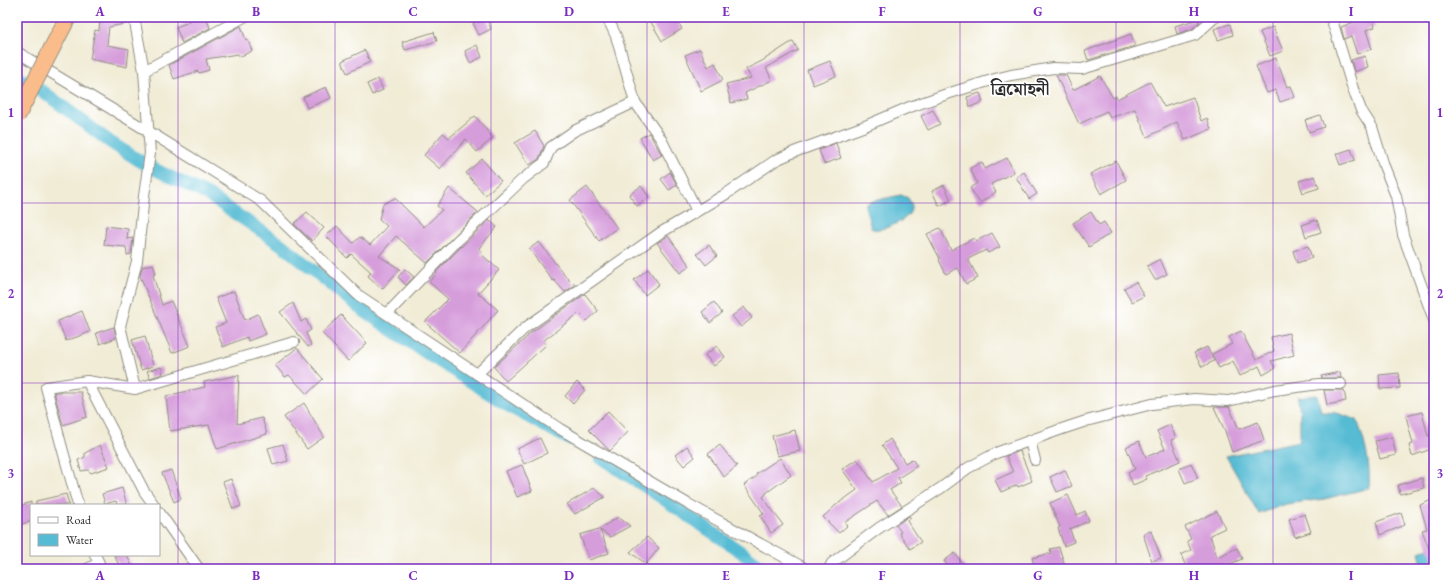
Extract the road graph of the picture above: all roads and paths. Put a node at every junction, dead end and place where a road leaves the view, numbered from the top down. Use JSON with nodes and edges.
{"nodes":[{"id":1,"x":68,"y":17,"type":"edge"},
{"id":2,"x":134,"y":17,"type":"edge"},
{"id":3,"x":244,"y":17,"type":"edge"},
{"id":4,"x":607,"y":17,"type":"edge"},
{"id":5,"x":1215,"y":17,"type":"edge"},
{"id":6,"x":1332,"y":17,"type":"edge"},
{"id":7,"x":17,"y":52,"type":"edge"},
{"id":8,"x":144,"y":71,"type":"junction"},
{"id":9,"x":635,"y":102,"type":"junction"},
{"id":10,"x":17,"y":116,"type":"edge"},
{"id":11,"x":148,"y":131,"type":"junction"},
{"id":12,"x":697,"y":211,"type":"junction"},
{"id":13,"x":387,"y":314,"type":"junction"},
{"id":14,"x":1434,"y":320,"type":"edge"},
{"id":15,"x":294,"y":342,"type":"dead end"},
{"id":16,"x":477,"y":374,"type":"junction"},
{"id":17,"x":87,"y":381,"type":"junction"},
{"id":18,"x":1340,"y":384,"type":"dead end"},
{"id":19,"x":135,"y":389,"type":"junction"},
{"id":20,"x":1030,"y":441,"type":"junction"},
{"id":21,"x":1035,"y":460,"type":"dead end"},
{"id":22,"x":78,"y":504,"type":"edge"},
{"id":23,"x":153,"y":504,"type":"edge"},
{"id":24,"x":160,"y":513,"type":"edge"},
{"id":25,"x":96,"y":556,"type":"edge"},
{"id":26,"x":87,"y":569,"type":"edge"},
{"id":27,"x":199,"y":569,"type":"edge"},
{"id":28,"x":806,"y":569,"type":"edge"},
{"id":29,"x":829,"y":569,"type":"edge"}],
"edges":[{"from":1,"to":10,"type":"main road","bridge":true},
{"from":2,"to":8,"type":"street"},
{"from":3,"to":8,"type":"street"},
{"from":4,"to":9,"type":"street"},
{"from":5,"to":12,"type":"street"},
{"from":6,"to":14,"type":"street"},
{"from":7,"to":11,"type":"street"},
{"from":8,"to":11,"type":"street"},
{"from":9,"to":12,"type":"street"},
{"from":9,"to":13,"type":"street"},
{"from":11,"to":13,"type":"street"},
{"from":11,"to":19,"type":"street"},
{"from":12,"to":16,"type":"street"},
{"from":13,"to":16,"type":"street"},
{"from":15,"to":19,"type":"street"},
{"from":16,"to":28,"type":"street"},
{"from":17,"to":19,"type":"street"},
{"from":17,"to":22,"type":"street"},
{"from":17,"to":23,"type":"street"},
{"from":18,"to":20,"type":"street"},
{"from":20,"to":21,"type":"street"},
{"from":20,"to":29,"type":"street"},
{"from":24,"to":27,"type":"street"},
{"from":25,"to":26,"type":"street"}]}
